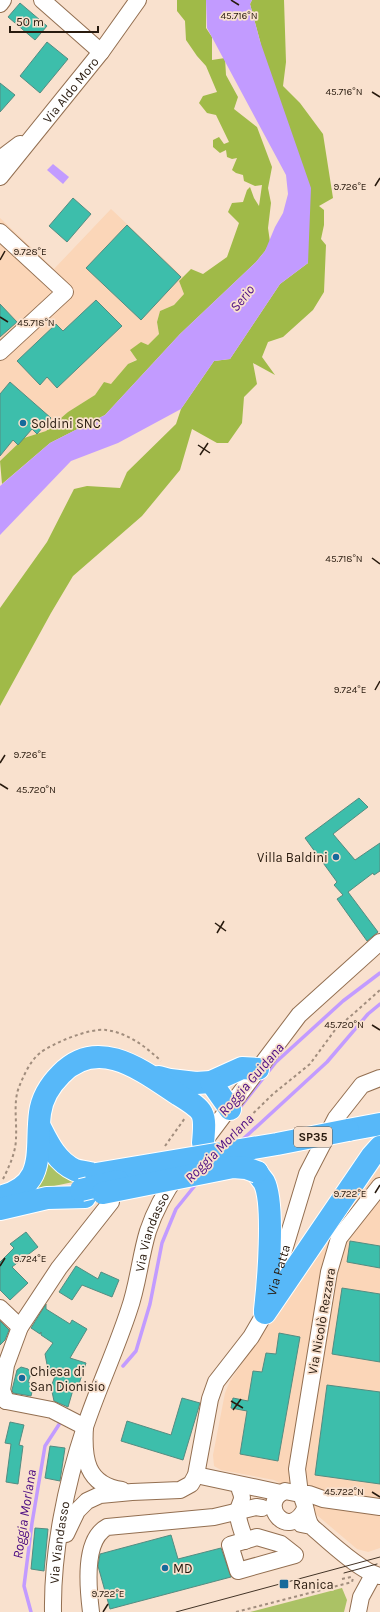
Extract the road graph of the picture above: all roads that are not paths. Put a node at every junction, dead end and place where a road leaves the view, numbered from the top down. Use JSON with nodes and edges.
{"nodes":[{"id":1,"x":3,"y":0,"type":"edge"},
{"id":2,"x":42,"y":0,"type":"edge"},
{"id":3,"x":138,"y":0,"type":"edge"},
{"id":4,"x":0,"y":4,"type":"edge"},
{"id":5,"x":101,"y":52,"type":"junction"},
{"id":6,"x":42,"y":127,"type":"junction"},
{"id":7,"x":0,"y":159,"type":"edge"},
{"id":8,"x":0,"y":177,"type":"edge"},
{"id":9,"x":0,"y":232,"type":"edge"},
{"id":10,"x":0,"y":352,"type":"edge"},
{"id":11,"x":380,"y":942,"type":"edge"},
{"id":12,"x":258,"y":1069,"type":"junction"},
{"id":13,"x":145,"y":1072,"type":"junction"},
{"id":14,"x":380,"y":1078,"type":"edge"},
{"id":15,"x":212,"y":1082,"type":"junction"},
{"id":16,"x":200,"y":1108,"type":"junction"},
{"id":17,"x":230,"y":1108,"type":"junction"},
{"id":18,"x":380,"y":1124,"type":"edge"},
{"id":19,"x":40,"y":1127,"type":"junction"},
{"id":20,"x":203,"y":1143,"type":"junction"},
{"id":21,"x":277,"y":1144,"type":"junction"},
{"id":22,"x":380,"y":1148,"type":"edge"},
{"id":23,"x":380,"y":1186,"type":"edge"},
{"id":24,"x":83,"y":1193,"type":"junction"},
{"id":25,"x":0,"y":1197,"type":"edge"},
{"id":26,"x":111,"y":1202,"type":"dead end"},
{"id":27,"x":0,"y":1209,"type":"edge"},
{"id":28,"x":0,"y":1308,"type":"edge"},
{"id":29,"x":264,"y":1313,"type":"junction"},
{"id":30,"x":20,"y":1327,"type":"junction"},
{"id":31,"x":3,"y":1406,"type":"edge"},
{"id":32,"x":85,"y":1427,"type":"junction"},
{"id":33,"x":297,"y":1469,"type":"junction"},
{"id":34,"x":196,"y":1475,"type":"junction"},
{"id":35,"x":70,"y":1482,"type":"junction"},
{"id":36,"x":98,"y":1488,"type":"junction"},
{"id":37,"x":283,"y":1492,"type":"junction"},
{"id":38,"x":242,"y":1496,"type":"junction"},
{"id":39,"x":303,"y":1503,"type":"junction"},
{"id":40,"x":380,"y":1506,"type":"edge"},
{"id":41,"x":277,"y":1516,"type":"junction"},
{"id":42,"x":292,"y":1522,"type":"junction"},
{"id":43,"x":311,"y":1526,"type":"junction"},
{"id":44,"x":244,"y":1541,"type":"dead end"},
{"id":45,"x":55,"y":1566,"type":"junction"},
{"id":46,"x":376,"y":1576,"type":"edge"},
{"id":47,"x":53,"y":1612,"type":"edge"},
{"id":48,"x":91,"y":1612,"type":"edge"},
{"id":49,"x":358,"y":1612,"type":"edge"}],
"edges":[{"from":1,"to":4,"type":"street"},
{"from":2,"to":5,"type":"street"},
{"from":3,"to":5,"type":"street","name":"Via Aldo Moro"},
{"from":5,"to":6,"type":"street","name":"Via Aldo Moro"},
{"from":6,"to":7,"type":"street"},
{"from":6,"to":8,"type":"street","name":"Via Aldo Moro"},
{"from":9,"to":10,"type":"street"},
{"from":11,"to":12,"type":"street","name":"Via Viandasso"},
{"from":12,"to":15,"type":"highway"},
{"from":12,"to":17,"type":"street","name":"Via Viandasso"},
{"from":13,"to":15,"type":"highway"},
{"from":13,"to":16,"type":"highway"},
{"from":13,"to":19,"type":"highway"},
{"from":14,"to":29,"type":"street","name":"Via Patta"},
{"from":15,"to":17,"type":"highway"},
{"from":16,"to":17,"type":"highway"},
{"from":16,"to":20,"type":"highway"},
{"from":17,"to":20,"type":"street","name":"Via Viandasso"},
{"from":18,"to":21,"type":"highway","number":"SP35","bridge":true},
{"from":19,"to":21,"type":"highway","bridge":true},
{"from":19,"to":25,"type":"highway"},
{"from":20,"to":32,"type":"street","name":"Via Viandasso"},
{"from":21,"to":24,"type":"highway","number":"SP35","bridge":true},
{"from":22,"to":29,"type":"highway"},
{"from":23,"to":33,"type":"street","name":"Via Nicolò Rezzara"},
{"from":24,"to":27,"type":"highway","number":"SP35"},
{"from":24,"to":29,"type":"highway","bridge":true},
{"from":26,"to":30,"type":"street"},
{"from":28,"to":30,"type":"street"},
{"from":29,"to":34,"type":"street","name":"Via Patta"},
{"from":30,"to":31,"type":"street"},
{"from":31,"to":32,"type":"street"},
{"from":32,"to":35,"type":"street","name":"Via Viandasso"},
{"from":32,"to":36,"type":"street"},
{"from":33,"to":37,"type":"street","name":"Via Nicolò Rezzara"},
{"from":33,"to":39,"type":"street","name":"Via Nicolò Rezzara"},
{"from":34,"to":36,"type":"street"},
{"from":34,"to":38,"type":"street"},
{"from":35,"to":36,"type":"street"},
{"from":35,"to":45,"type":"street","name":"Via Viandasso"},
{"from":36,"to":45,"type":"street"},
{"from":37,"to":38,"type":"street"},
{"from":37,"to":39,"type":"street"},
{"from":37,"to":41,"type":"street"},
{"from":38,"to":41,"type":"street"},
{"from":38,"to":44,"type":"street"},
{"from":38,"to":48,"type":"street"},
{"from":39,"to":40,"type":"street"},
{"from":39,"to":42,"type":"street"},
{"from":39,"to":43,"type":"street","name":"Via Nicolò Rezzara"},
{"from":41,"to":42,"type":"street"},
{"from":42,"to":43,"type":"street"},
{"from":43,"to":46,"type":"street"},
{"from":45,"to":47,"type":"street","name":"Via Viandasso"},
{"from":46,"to":49,"type":"street"}]}
